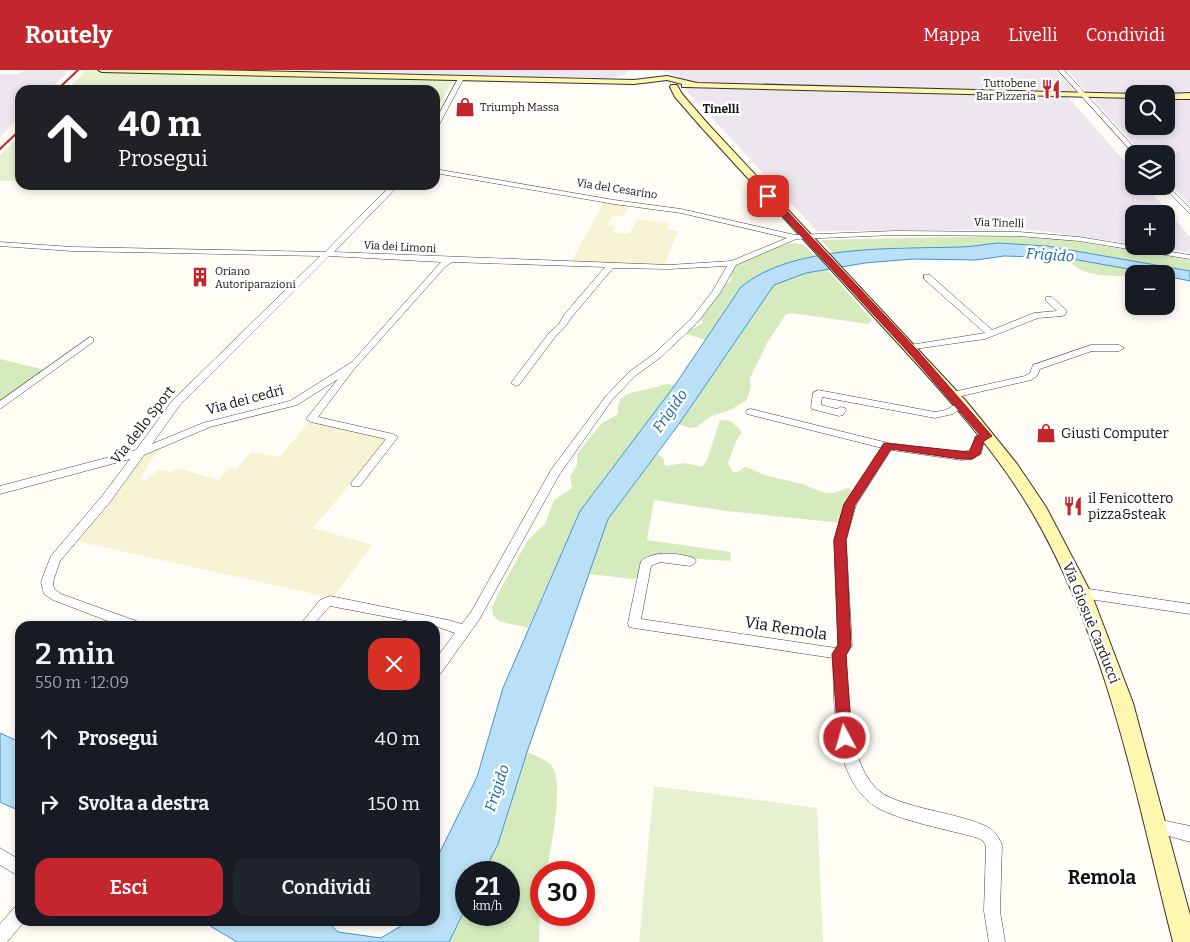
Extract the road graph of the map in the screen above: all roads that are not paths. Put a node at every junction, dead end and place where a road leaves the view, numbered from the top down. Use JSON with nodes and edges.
{"nodes":[{"id":1,"x":102,"y":70,"type":"edge"},
{"id":2,"x":1061,"y":70,"type":"edge"},
{"id":3,"x":461,"y":78,"type":"junction"},
{"id":4,"x":653,"y":78,"type":"edge"},
{"id":5,"x":677,"y":87,"type":"junction"},
{"id":6,"x":1082,"y":94,"type":"junction"},
{"id":7,"x":1125,"y":95,"type":"edge"},
{"id":8,"x":1175,"y":96,"type":"edge"},
{"id":9,"x":1190,"y":96,"type":"edge"},
{"id":10,"x":440,"y":118,"type":"edge"},
{"id":11,"x":1129,"y":145,"type":"edge"},
{"id":12,"x":440,"y":172,"type":"edge"},
{"id":13,"x":390,"y":190,"type":"edge"},
{"id":14,"x":1174,"y":195,"type":"edge"},
{"id":15,"x":1190,"y":212,"type":"edge"},
{"id":16,"x":804,"y":239,"type":"junction"},
{"id":17,"x":0,"y":244,"type":"edge"},
{"id":18,"x":327,"y":254,"type":"junction"},
{"id":19,"x":1190,"y":257,"type":"edge"},
{"id":20,"x":450,"y":260,"type":"junction"},
{"id":21,"x":733,"y":263,"type":"junction"},
{"id":22,"x":610,"y":266,"type":"junction"},
{"id":23,"x":927,"y":277,"type":"dead end"},
{"id":24,"x":1049,"y":298,"type":"dead end"},
{"id":25,"x":991,"y":334,"type":"junction"},
{"id":26,"x":90,"y":340,"type":"dead end"},
{"id":27,"x":910,"y":348,"type":"junction"},
{"id":28,"x":1119,"y":348,"type":"dead end"},
{"id":29,"x":355,"y":364,"type":"junction"},
{"id":30,"x":516,"y":383,"type":"dead end"},
{"id":31,"x":957,"y":400,"type":"junction"},
{"id":32,"x":0,"y":406,"type":"edge"},
{"id":33,"x":841,"y":410,"type":"dead end"},
{"id":34,"x":751,"y":412,"type":"dead end"},
{"id":35,"x":987,"y":436,"type":"junction"},
{"id":36,"x":888,"y":446,"type":"junction"},
{"id":37,"x":139,"y":452,"type":"junction"},
{"id":38,"x":356,"y":483,"type":"dead end"},
{"id":39,"x":0,"y":490,"type":"edge"},
{"id":40,"x":690,"y":561,"type":"dead end"},
{"id":41,"x":1082,"y":593,"type":"junction"},
{"id":42,"x":1190,"y":610,"type":"edge"},
{"id":43,"x":121,"y":621,"type":"edge"},
{"id":44,"x":309,"y":621,"type":"edge"},
{"id":45,"x":428,"y":621,"type":"edge"},
{"id":46,"x":440,"y":623,"type":"edge"},
{"id":47,"x":465,"y":631,"type":"junction"},
{"id":48,"x":839,"y":654,"type":"junction"},
{"id":49,"x":440,"y":664,"type":"edge"},
{"id":50,"x":1156,"y":826,"type":"junction"},
{"id":51,"x":1190,"y":834,"type":"edge"},
{"id":52,"x":0,"y":856,"type":"edge"},
{"id":53,"x":15,"y":866,"type":"edge"},
{"id":54,"x":15,"y":920,"type":"edge"},
{"id":55,"x":0,"y":937,"type":"edge"},
{"id":56,"x":997,"y":942,"type":"edge"},
{"id":57,"x":1185,"y":942,"type":"edge"}],
"edges":[{"from":1,"to":3,"type":"main road"},
{"from":2,"to":6,"type":"street"},
{"from":3,"to":4,"type":"main road"},
{"from":3,"to":10,"type":"street"},
{"from":4,"to":5,"type":"main road"},
{"from":4,"to":5,"type":"main road"},
{"from":5,"to":6,"type":"main road"},
{"from":5,"to":16,"type":"main road","name":"Via Giosuè Carducci"},
{"from":6,"to":7,"type":"main road"},
{"from":6,"to":11,"type":"street"},
{"from":8,"to":9,"type":"main road"},
{"from":12,"to":16,"type":"street","name":"Via del Cesarino"},
{"from":13,"to":18,"type":"street","name":"Via dello Sport"},
{"from":14,"to":15,"type":"street"},
{"from":16,"to":19,"type":"street","name":"Via Tinelli"},
{"from":16,"to":21,"type":"street","name":"Via dei Limoni"},
{"from":16,"to":27,"type":"main road","name":"Via Giosuè Carducci"},
{"from":17,"to":18,"type":"street","name":"Via dei Limoni"},
{"from":18,"to":20,"type":"street","name":"Via dei Limoni"},
{"from":18,"to":37,"type":"street","name":"Via dello Sport"},
{"from":20,"to":22,"type":"street","name":"Via dei Limoni"},
{"from":20,"to":29,"type":"street","name":"Via dei cedri"},
{"from":21,"to":22,"type":"street","name":"Via dei Limoni"},
{"from":21,"to":47,"type":"street"},
{"from":22,"to":30,"type":"street"},
{"from":23,"to":25,"type":"street"},
{"from":24,"to":25,"type":"street"},
{"from":25,"to":27,"type":"street"},
{"from":26,"to":32,"type":"street"},
{"from":27,"to":31,"type":"main road","name":"Via Giosuè Carducci"},
{"from":28,"to":31,"type":"street"},
{"from":29,"to":37,"type":"street","name":"Via dei cedri"},
{"from":29,"to":38,"type":"street"},
{"from":31,"to":33,"type":"street"},
{"from":31,"to":35,"type":"main road","name":"Via Giosuè Carducci"},
{"from":34,"to":36,"type":"street"},
{"from":35,"to":36,"type":"street"},
{"from":35,"to":41,"type":"main road","name":"Via Giosuè Carducci"},
{"from":36,"to":48,"type":"street"},
{"from":37,"to":39,"type":"street","name":"Via dei cedri"},
{"from":37,"to":43,"type":"street","name":"Via dello Sport"},
{"from":40,"to":48,"type":"street","name":"Via Remola"},
{"from":41,"to":42,"type":"street"},
{"from":41,"to":50,"type":"main road","name":"Via Giosuè Carducci"},
{"from":44,"to":45,"type":"street"},
{"from":46,"to":47,"type":"street"},
{"from":47,"to":49,"type":"street"},
{"from":48,"to":56,"type":"street","name":"Via Remola"},
{"from":50,"to":51,"type":"street"},
{"from":50,"to":57,"type":"main road","name":"Via Giosuè Carducci"},
{"from":52,"to":53,"type":"street"},
{"from":54,"to":55,"type":"street"}]}
